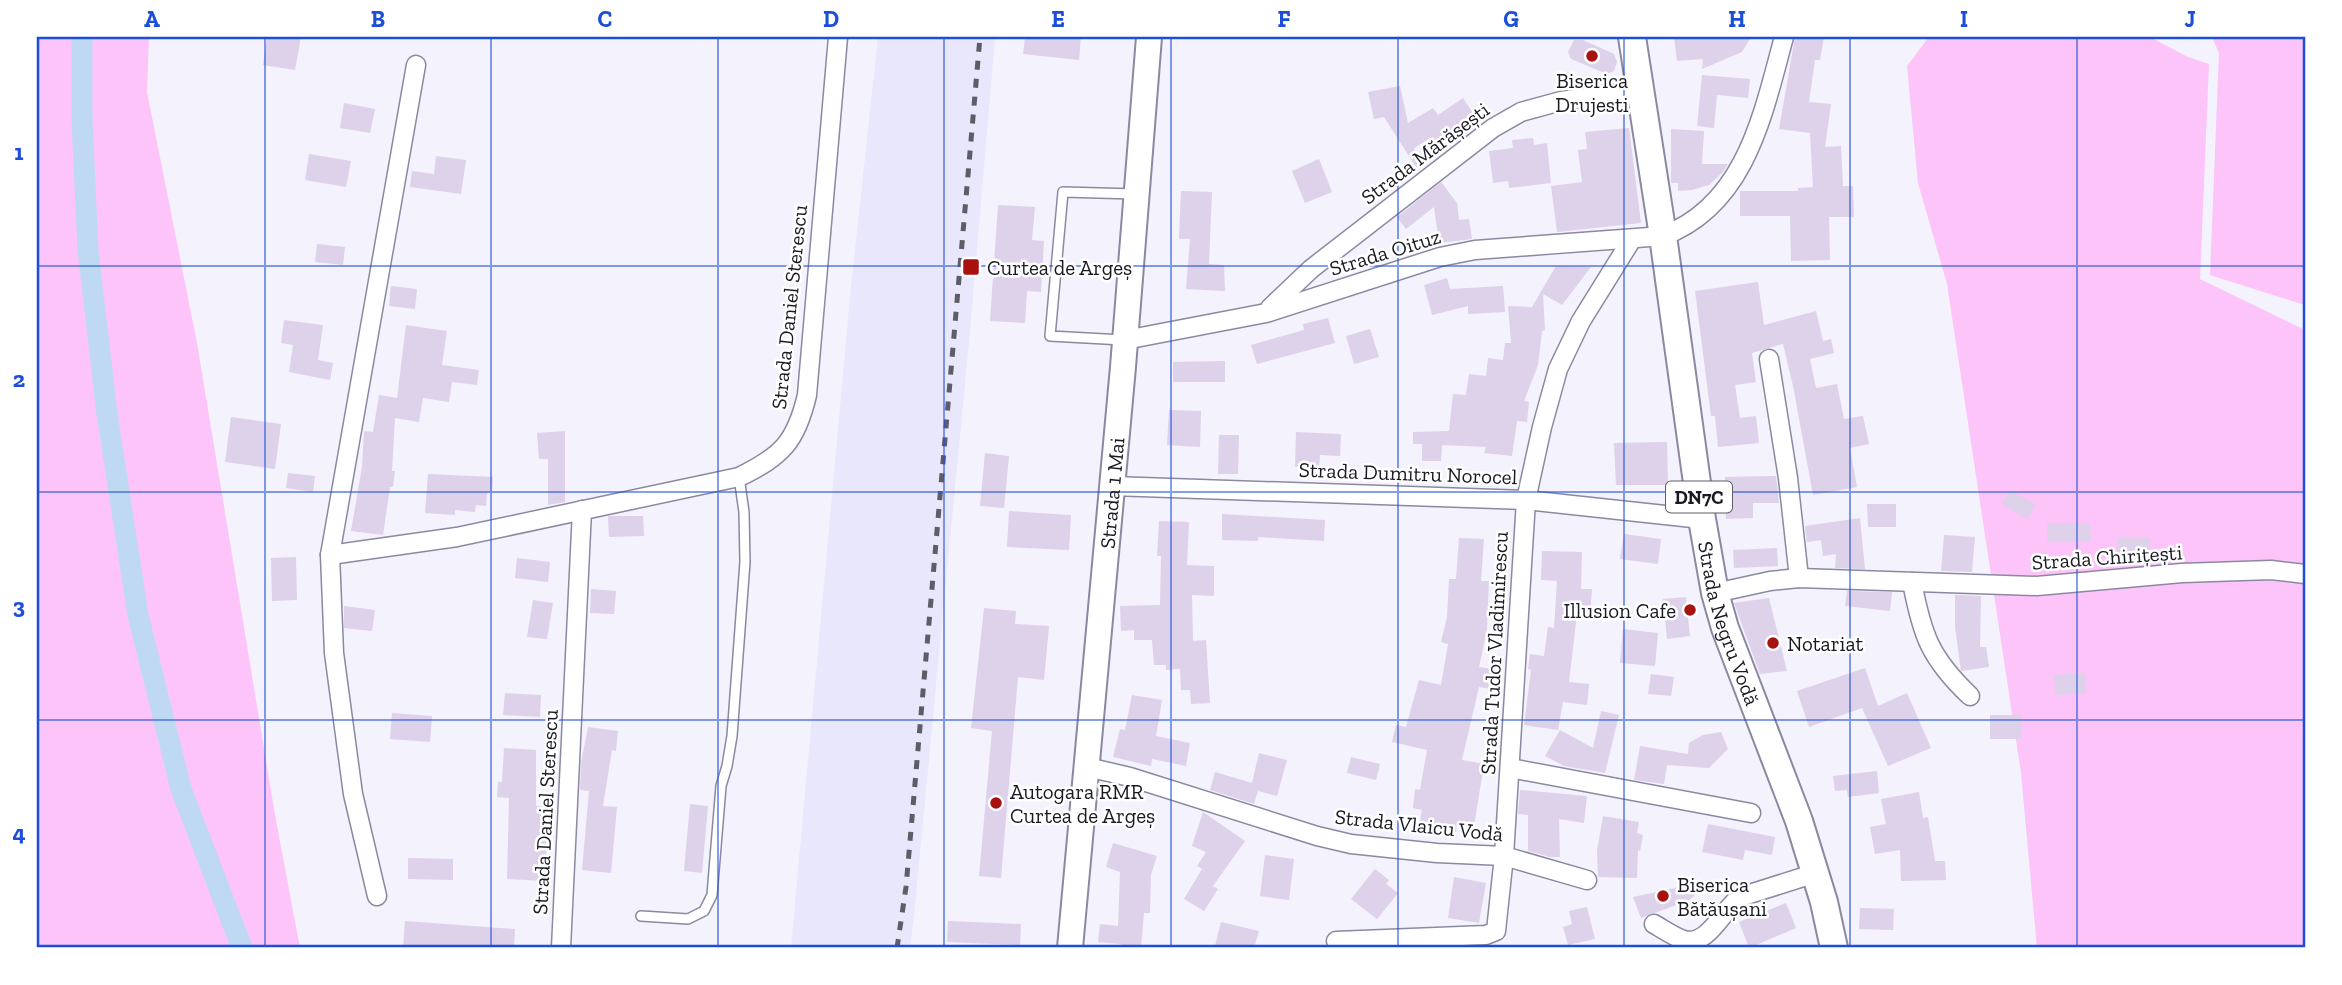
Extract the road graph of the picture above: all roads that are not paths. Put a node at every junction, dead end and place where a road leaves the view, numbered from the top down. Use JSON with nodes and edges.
{"nodes":[{"id":1,"x":838,"y":37,"type":"edge"},
{"id":2,"x":1149,"y":37,"type":"edge"},
{"id":3,"x":1632,"y":37,"type":"edge"},
{"id":4,"x":1784,"y":37,"type":"edge"},
{"id":5,"x":416,"y":65,"type":"dead end"},
{"id":6,"x":1640,"y":90,"type":"junction"},
{"id":7,"x":1137,"y":194,"type":"junction"},
{"id":8,"x":1663,"y":236,"type":"junction"},
{"id":9,"x":1632,"y":239,"type":"junction"},
{"id":10,"x":1311,"y":269,"type":"junction"},
{"id":11,"x":1327,"y":293,"type":"junction"},
{"id":12,"x":1266,"y":313,"type":"junction"},
{"id":13,"x":1125,"y":340,"type":"junction"},
{"id":14,"x":1769,"y":359,"type":"dead end"},
{"id":15,"x":739,"y":477,"type":"junction"},
{"id":16,"x":1112,"y":486,"type":"junction"},
{"id":17,"x":1526,"y":500,"type":"junction"},
{"id":18,"x":582,"y":510,"type":"junction"},
{"id":19,"x":1702,"y":519,"type":"junction"},
{"id":20,"x":330,"y":555,"type":"junction"},
{"id":21,"x":2305,"y":574,"type":"edge"},
{"id":22,"x":1799,"y":578,"type":"junction"},
{"id":23,"x":1912,"y":582,"type":"junction"},
{"id":24,"x":1715,"y":593,"type":"junction"},
{"id":25,"x":1970,"y":696,"type":"dead end"},
{"id":26,"x":1087,"y":767,"type":"junction"},
{"id":27,"x":1510,"y":768,"type":"junction"},
{"id":28,"x":1751,"y":813,"type":"dead end"},
{"id":29,"x":1504,"y":856,"type":"junction"},
{"id":30,"x":1816,"y":873,"type":"junction"},
{"id":31,"x":1587,"y":880,"type":"dead end"},
{"id":32,"x":377,"y":896,"type":"dead end"},
{"id":33,"x":642,"y":916,"type":"dead end"},
{"id":34,"x":1654,"y":924,"type":"dead end"},
{"id":35,"x":1336,"y":941,"type":"dead end"},
{"id":36,"x":561,"y":948,"type":"edge"},
{"id":37,"x":1070,"y":948,"type":"edge"},
{"id":38,"x":1834,"y":948,"type":"edge"}],
"edges":[{"from":1,"to":15,"type":"street","name":"Strada Daniel Sterescu"},
{"from":2,"to":7,"type":"main road","name":"Strada 1 Mai"},
{"from":3,"to":6,"type":"main road","name":"Strada Negru Vodă","number":"DN7C"},
{"from":4,"to":8,"type":"street"},
{"from":5,"to":20,"type":"street"},
{"from":6,"to":8,"type":"main road","name":"Strada Negru Vodă","number":"DN7C"},
{"from":6,"to":10,"type":"street","name":"Strada Mărășești"},
{"from":7,"to":13,"type":"main road","name":"Strada 1 Mai"},
{"from":7,"to":13,"type":"lane"},
{"from":8,"to":9,"type":"street","name":"Strada Oituz"},
{"from":8,"to":19,"type":"main road","name":"Strada Negru Vodă","number":"DN7C"},
{"from":9,"to":11,"type":"street","name":"Strada Oituz"},
{"from":9,"to":17,"type":"street","name":"Strada Tudor Vladimirescu"},
{"from":10,"to":11,"type":"street"},
{"from":10,"to":12,"type":"street","name":"Strada Mărășești"},
{"from":11,"to":12,"type":"street","name":"Strada Oituz"},
{"from":12,"to":13,"type":"street","name":"Strada Oituz"},
{"from":13,"to":16,"type":"main road","name":"Strada 1 Mai"},
{"from":14,"to":22,"type":"street"},
{"from":15,"to":18,"type":"street","name":"Strada Daniel Sterescu"},
{"from":15,"to":33,"type":"lane"},
{"from":16,"to":17,"type":"street","name":"Strada Dumitru Norocel"},
{"from":16,"to":26,"type":"main road","name":"Strada 1 Mai"},
{"from":17,"to":19,"type":"street","name":"Strada Dumitru Norocel"},
{"from":17,"to":27,"type":"street","name":"Strada Tudor Vladimirescu"},
{"from":18,"to":20,"type":"street","name":"Strada Daniel Sterescu"},
{"from":18,"to":36,"type":"street","name":"Strada Daniel Sterescu"},
{"from":19,"to":24,"type":"main road","name":"Strada Negru Vodă","number":"DN7C"},
{"from":20,"to":32,"type":"street"},
{"from":21,"to":23,"type":"street","name":"Strada Chirițești"},
{"from":22,"to":23,"type":"street","name":"Strada Chirițești"},
{"from":22,"to":24,"type":"street","name":"Strada Chirițești"},
{"from":23,"to":25,"type":"street"},
{"from":24,"to":30,"type":"main road","name":"Strada Negru Vodă","number":"DN7C"},
{"from":26,"to":29,"type":"street","name":"Strada Vlaicu Vodă"},
{"from":26,"to":37,"type":"main road","name":"Strada 1 Mai"},
{"from":27,"to":28,"type":"street"},
{"from":27,"to":29,"type":"street","name":"Strada Tudor Vladimirescu"},
{"from":29,"to":31,"type":"street","name":"Strada Vlaicu Vodă"},
{"from":29,"to":35,"type":"street","name":"Strada Tudor Vladimirescu"},
{"from":30,"to":34,"type":"street"},
{"from":30,"to":38,"type":"main road","name":"Strada Negru Vodă","number":"DN7C"}]}
